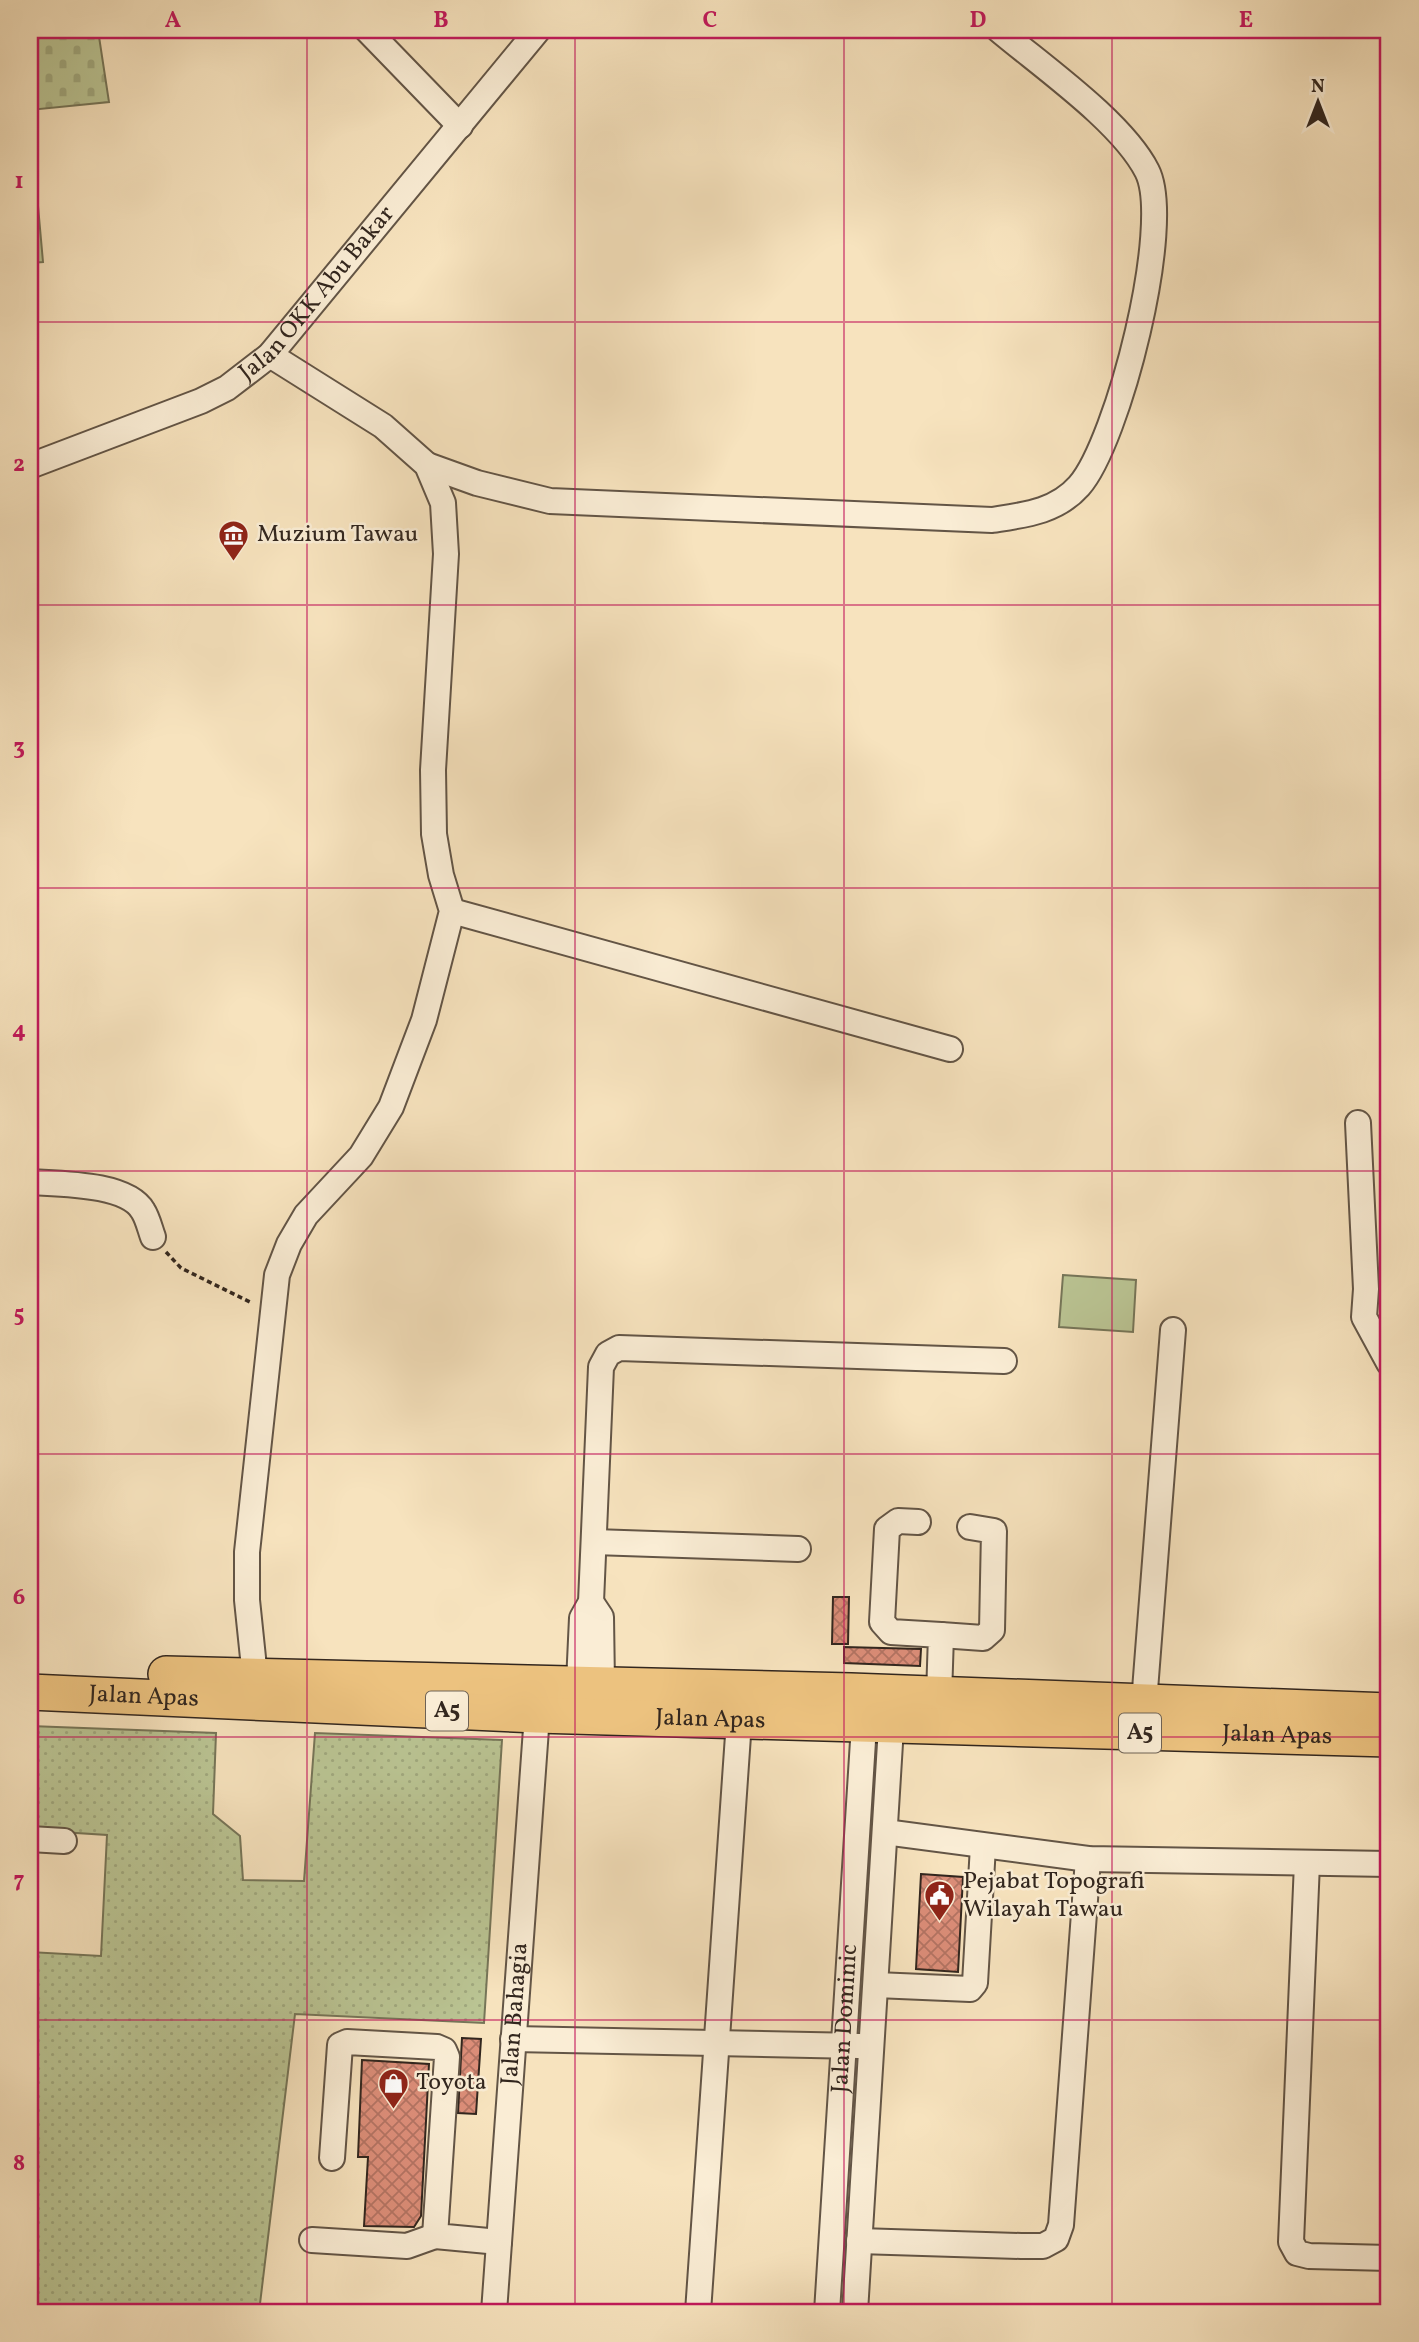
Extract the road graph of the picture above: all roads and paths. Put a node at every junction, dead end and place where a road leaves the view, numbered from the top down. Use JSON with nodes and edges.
{"nodes":[{"id":1,"x":368,"y":30,"type":"edge"},
{"id":2,"x":538,"y":30,"type":"edge"},
{"id":3,"x":999,"y":30,"type":"edge"},
{"id":4,"x":460,"y":127,"type":"junction"},
{"id":5,"x":270,"y":355,"type":"junction"},
{"id":6,"x":427,"y":464,"type":"junction"},
{"id":7,"x":30,"y":466,"type":"edge"},
{"id":8,"x":452,"y":911,"type":"junction"},
{"id":9,"x":950,"y":1049,"type":"dead end"},
{"id":10,"x":1359,"y":1123,"type":"dead end"},
{"id":11,"x":30,"y":1182,"type":"edge"},
{"id":12,"x":153,"y":1237,"type":"joint"},
{"id":13,"x":272,"y":1311,"type":"junction"},
{"id":14,"x":1173,"y":1329,"type":"dead end"},
{"id":15,"x":1004,"y":1361,"type":"dead end"},
{"id":16,"x":1389,"y":1363,"type":"edge"},
{"id":17,"x":918,"y":1522,"type":"dead end"},
{"id":18,"x":970,"y":1527,"type":"dead end"},
{"id":19,"x":594,"y":1542,"type":"junction"},
{"id":20,"x":798,"y":1549,"type":"dead end"},
{"id":21,"x":941,"y":1635,"type":"junction"},
{"id":22,"x":30,"y":1670,"type":"edge"},
{"id":23,"x":255,"y":1677,"type":"junction"},
{"id":24,"x":590,"y":1683,"type":"junction"},
{"id":25,"x":851,"y":1691,"type":"junction"},
{"id":26,"x":30,"y":1692,"type":"edge"},
{"id":27,"x":939,"y":1696,"type":"junction"},
{"id":28,"x":1144,"y":1703,"type":"junction"},
{"id":29,"x":1389,"y":1711,"type":"edge"},
{"id":30,"x":537,"y":1715,"type":"junction"},
{"id":31,"x":738,"y":1721,"type":"junction"},
{"id":32,"x":877,"y":1726,"type":"junction"},
{"id":33,"x":1389,"y":1739,"type":"edge"},
{"id":34,"x":885,"y":1832,"type":"junction"},
{"id":35,"x":30,"y":1839,"type":"edge"},
{"id":36,"x":64,"y":1841,"type":"dead end"},
{"id":37,"x":983,"y":1846,"type":"junction"},
{"id":38,"x":1088,"y":1859,"type":"junction"},
{"id":39,"x":1307,"y":1863,"type":"junction"},
{"id":40,"x":1389,"y":1864,"type":"edge"},
{"id":41,"x":876,"y":1985,"type":"junction"},
{"id":42,"x":513,"y":2039,"type":"junction"},
{"id":43,"x":717,"y":2043,"type":"junction"},
{"id":44,"x":844,"y":2046,"type":"junction"},
{"id":45,"x":872,"y":2046,"type":"junction"},
{"id":46,"x":332,"y":2158,"type":"dead end"},
{"id":47,"x":435,"y":2236,"type":"junction"},
{"id":48,"x":312,"y":2240,"type":"dead end"},
{"id":49,"x":859,"y":2241,"type":"junction"},
{"id":50,"x":499,"y":2242,"type":"junction"},
{"id":51,"x":1389,"y":2258,"type":"edge"},
{"id":52,"x":494,"y":2311,"type":"edge"},
{"id":53,"x":698,"y":2312,"type":"edge"},
{"id":54,"x":827,"y":2312,"type":"edge"},
{"id":55,"x":855,"y":2312,"type":"edge"}],
"edges":[{"from":1,"to":4,"type":"street"},
{"from":2,"to":4,"type":"street","name":"Jalan OKK Abu Bakar"},
{"from":3,"to":6,"type":"street"},
{"from":4,"to":5,"type":"street","name":"Jalan OKK Abu Bakar"},
{"from":5,"to":6,"type":"street"},
{"from":5,"to":7,"type":"street","name":"Jalan OKK Abu Bakar"},
{"from":6,"to":8,"type":"street"},
{"from":8,"to":9,"type":"street"},
{"from":8,"to":13,"type":"street"},
{"from":10,"to":16,"type":"street"},
{"from":11,"to":12,"type":"street"},
{"from":12,"to":13,"type":"path"},
{"from":13,"to":23,"type":"street"},
{"from":14,"to":28,"type":"street"},
{"from":15,"to":19,"type":"street"},
{"from":17,"to":21,"type":"street"},
{"from":18,"to":21,"type":"street"},
{"from":19,"to":20,"type":"street"},
{"from":19,"to":24,"type":"street"},
{"from":21,"to":27,"type":"street"},
{"from":22,"to":23,"type":"highway","name":"Jalan Apas","number":"A5"},
{"from":23,"to":24,"type":"highway","name":"Jalan Apas","number":"A5"},
{"from":24,"to":25,"type":"highway","name":"Jalan Apas","number":"A5"},
{"from":25,"to":27,"type":"highway","name":"Jalan Apas","number":"A5"},
{"from":25,"to":32,"type":"highway"},
{"from":26,"to":30,"type":"highway","name":"Jalan Apas","number":"A5"},
{"from":27,"to":28,"type":"highway","name":"Jalan Apas","number":"A5"},
{"from":28,"to":29,"type":"highway","name":"Jalan Apas","number":"A5"},
{"from":30,"to":31,"type":"highway","name":"Jalan Apas","number":"A5"},
{"from":30,"to":42,"type":"street","name":"Jalan Bahagia"},
{"from":31,"to":32,"type":"highway","name":"Jalan Apas","number":"A5"},
{"from":31,"to":43,"type":"street"},
{"from":32,"to":33,"type":"highway","name":"Jalan Apas","number":"A5"},
{"from":32,"to":34,"type":"street","name":"Jalan Dominic"},
{"from":32,"to":44,"type":"street","name":"Jalan Dominic"},
{"from":34,"to":37,"type":"street"},
{"from":34,"to":41,"type":"street","name":"Jalan Dominic"},
{"from":35,"to":36,"type":"street"},
{"from":37,"to":38,"type":"street"},
{"from":37,"to":41,"type":"street"},
{"from":38,"to":39,"type":"street"},
{"from":38,"to":49,"type":"street"},
{"from":39,"to":40,"type":"street"},
{"from":39,"to":51,"type":"street"},
{"from":41,"to":45,"type":"street","name":"Jalan Dominic"},
{"from":42,"to":43,"type":"street"},
{"from":42,"to":50,"type":"street","name":"Jalan Bahagia"},
{"from":43,"to":44,"type":"street"},
{"from":43,"to":53,"type":"street"},
{"from":44,"to":45,"type":"street"},
{"from":44,"to":54,"type":"street","name":"Jalan Dominic"},
{"from":45,"to":49,"type":"street","name":"Jalan Dominic"},
{"from":46,"to":47,"type":"street"},
{"from":47,"to":48,"type":"street"},
{"from":47,"to":50,"type":"street"},
{"from":49,"to":55,"type":"street","name":"Jalan Dominic"},
{"from":50,"to":52,"type":"street","name":"Jalan Bahagia"}]}
